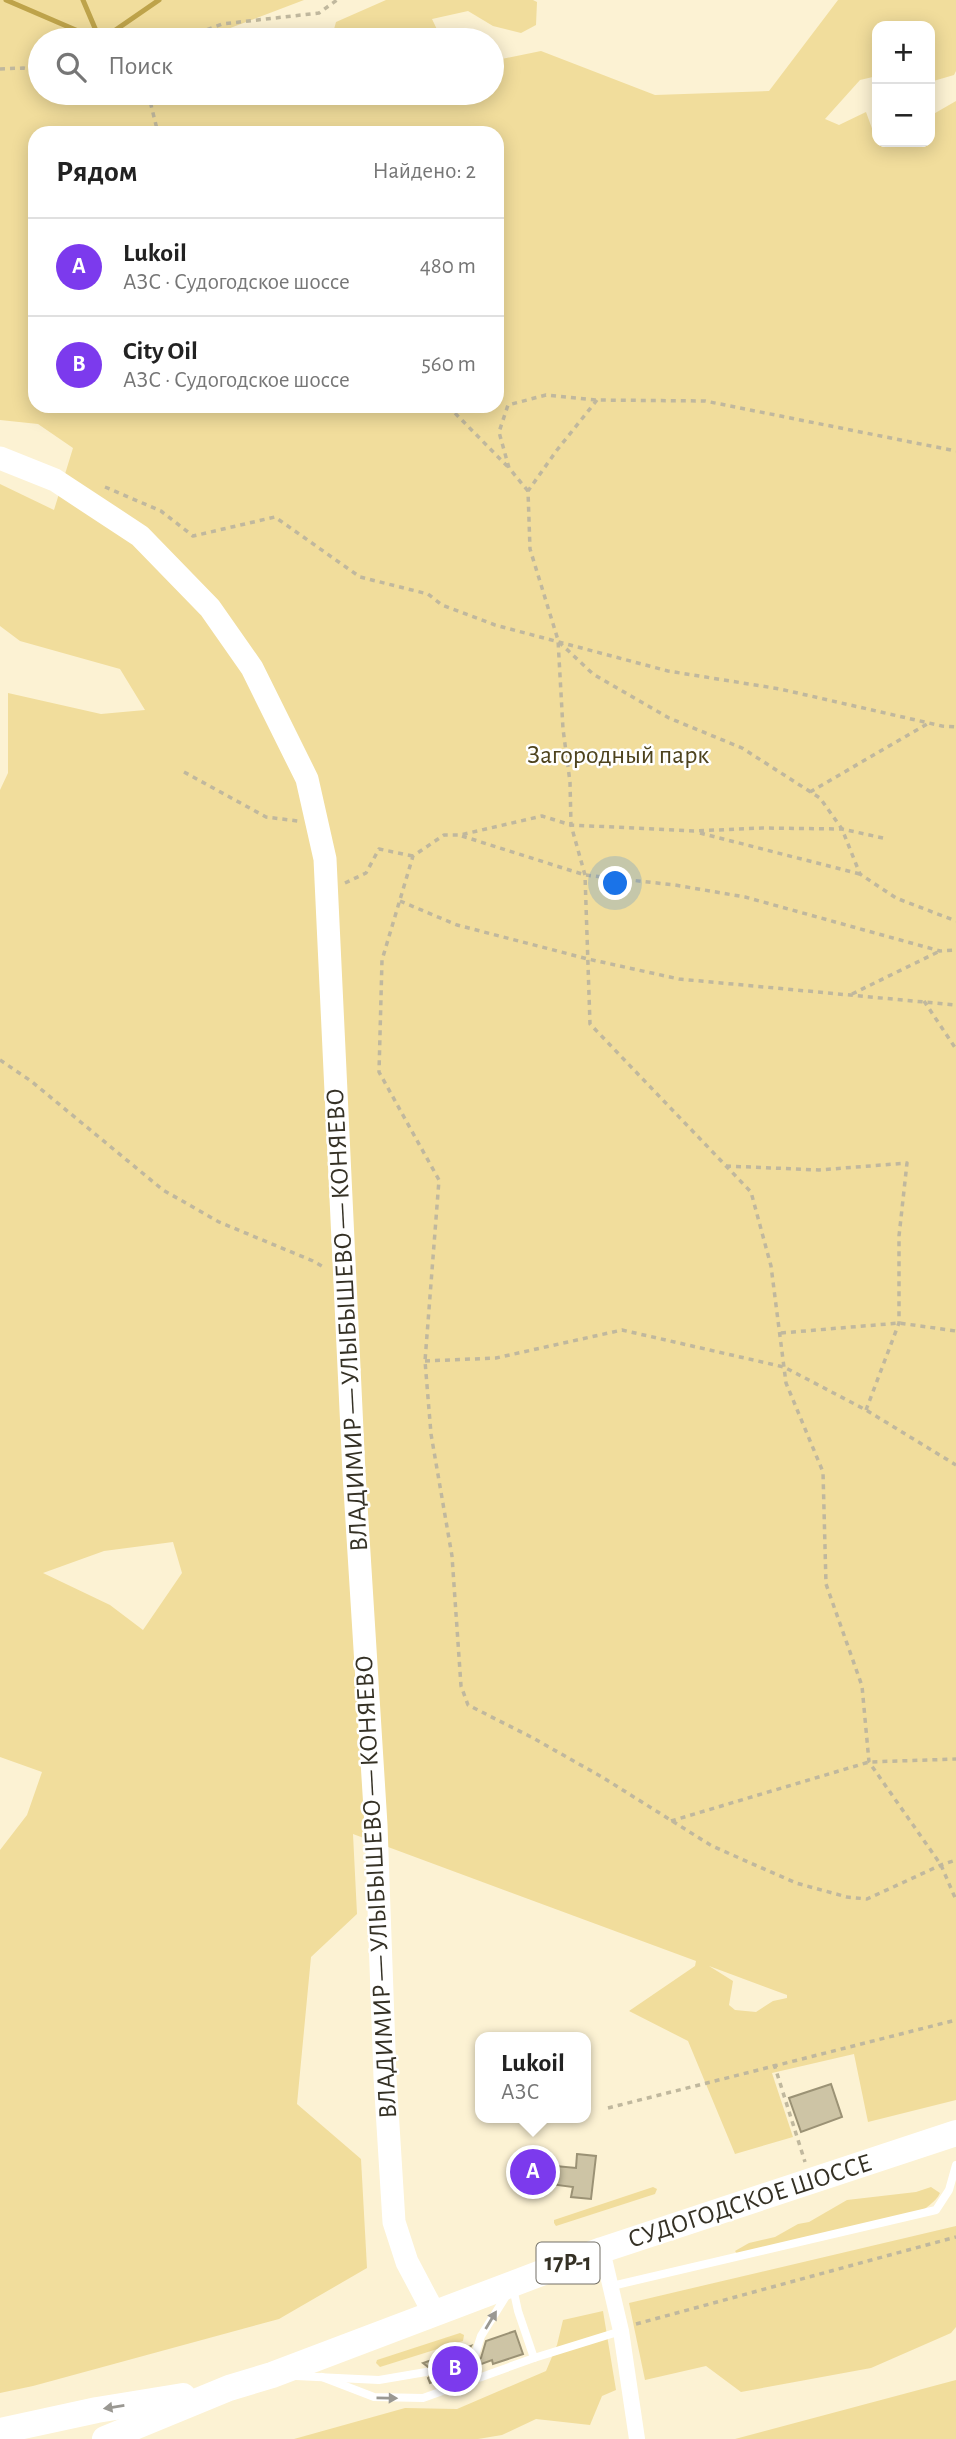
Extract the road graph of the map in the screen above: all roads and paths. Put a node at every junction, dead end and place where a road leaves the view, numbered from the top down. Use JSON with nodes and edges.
{"nodes":[{"id":1,"x":337,"y":0,"type":"edge"},
{"id":2,"x":211,"y":28,"type":"edge"},
{"id":3,"x":0,"y":69,"type":"edge"},
{"id":4,"x":28,"y":69,"type":"edge"},
{"id":5,"x":151,"y":105,"type":"edge"},
{"id":6,"x":156,"y":126,"type":"edge"},
{"id":7,"x":597,"y":400,"type":"junction"},
{"id":8,"x":455,"y":413,"type":"edge"},
{"id":9,"x":956,"y":451,"type":"edge"},
{"id":10,"x":0,"y":458,"type":"edge"},
{"id":11,"x":509,"y":468,"type":"junction"},
{"id":12,"x":101,"y":486,"type":"dead end"},
{"id":13,"x":528,"y":491,"type":"junction"},
{"id":14,"x":558,"y":640,"type":"junction"},
{"id":15,"x":929,"y":723,"type":"junction"},
{"id":16,"x":956,"y":727,"type":"edge"},
{"id":17,"x":184,"y":772,"type":"dead end"},
{"id":18,"x":810,"y":792,"type":"junction"},
{"id":19,"x":317,"y":824,"type":"junction"},
{"id":20,"x":571,"y":825,"type":"junction"},
{"id":21,"x":842,"y":829,"type":"junction"},
{"id":22,"x":694,"y":831,"type":"junction"},
{"id":23,"x":460,"y":835,"type":"junction"},
{"id":24,"x":883,"y":838,"type":"dead end"},
{"id":25,"x":413,"y":856,"type":"junction"},
{"id":26,"x":585,"y":874,"type":"junction"},
{"id":27,"x":860,"y":874,"type":"junction"},
{"id":28,"x":327,"y":892,"type":"junction"},
{"id":29,"x":400,"y":901,"type":"junction"},
{"id":30,"x":956,"y":921,"type":"edge"},
{"id":31,"x":956,"y":950,"type":"edge"},
{"id":32,"x":940,"y":951,"type":"junction"},
{"id":33,"x":588,"y":960,"type":"junction"},
{"id":34,"x":850,"y":995,"type":"junction"},
{"id":35,"x":924,"y":1001,"type":"junction"},
{"id":36,"x":956,"y":1005,"type":"edge"},
{"id":37,"x":956,"y":1049,"type":"edge"},
{"id":38,"x":0,"y":1060,"type":"edge"},
{"id":39,"x":726,"y":1166,"type":"junction"},
{"id":40,"x":344,"y":1280,"type":"junction"},
{"id":41,"x":899,"y":1324,"type":"junction"},
{"id":42,"x":956,"y":1331,"type":"edge"},
{"id":43,"x":780,"y":1334,"type":"junction"},
{"id":44,"x":425,"y":1361,"type":"junction"},
{"id":45,"x":784,"y":1367,"type":"junction"},
{"id":46,"x":866,"y":1410,"type":"junction"},
{"id":47,"x":956,"y":1465,"type":"edge"},
{"id":48,"x":956,"y":1759,"type":"edge"},
{"id":49,"x":869,"y":1762,"type":"junction"},
{"id":50,"x":671,"y":1821,"type":"junction"},
{"id":51,"x":956,"y":1860,"type":"edge"},
{"id":52,"x":941,"y":1865,"type":"junction"},
{"id":53,"x":956,"y":1900,"type":"edge"},
{"id":54,"x":956,"y":2020,"type":"edge"},
{"id":55,"x":774,"y":2064,"type":"junction"},
{"id":56,"x":608,"y":2108,"type":"dead end"},
{"id":57,"x":956,"y":2133,"type":"edge"},
{"id":58,"x":956,"y":2165,"type":"edge"},
{"id":59,"x":811,"y":2180,"type":"junction"},
{"id":60,"x":953,"y":2191,"type":"edge"},
{"id":61,"x":956,"y":2238,"type":"edge"},
{"id":62,"x":602,"y":2250,"type":"junction"},
{"id":63,"x":513,"y":2285,"type":"junction"},
{"id":64,"x":611,"y":2286,"type":"junction"},
{"id":65,"x":434,"y":2313,"type":"junction"},
{"id":66,"x":621,"y":2331,"type":"junction"},
{"id":67,"x":472,"y":2356,"type":"dead end"},
{"id":68,"x":534,"y":2358,"type":"junction"},
{"id":69,"x":426,"y":2372,"type":"dead end"},
{"id":70,"x":272,"y":2375,"type":"junction"},
{"id":71,"x":323,"y":2377,"type":"junction"},
{"id":72,"x":229,"y":2388,"type":"junction"},
{"id":73,"x":0,"y":2431,"type":"edge"},
{"id":74,"x":105,"y":2439,"type":"edge"},
{"id":75,"x":636,"y":2439,"type":"edge"}],
"edges":[{"from":1,"to":2,"type":"path"},
{"from":3,"to":4,"type":"path"},
{"from":5,"to":6,"type":"path"},
{"from":7,"to":9,"type":"path"},
{"from":7,"to":11,"type":"path"},
{"from":7,"to":13,"type":"path"},
{"from":8,"to":11,"type":"path"},
{"from":10,"to":19,"type":"main road","name":"ВЛАДИМИР — УЛЫБЫШЕВО — КОНЯЕВО"},
{"from":11,"to":13,"type":"path"},
{"from":12,"to":14,"type":"path"},
{"from":13,"to":14,"type":"path"},
{"from":14,"to":15,"type":"path"},
{"from":14,"to":18,"type":"path"},
{"from":14,"to":20,"type":"path"},
{"from":15,"to":16,"type":"path"},
{"from":15,"to":18,"type":"path"},
{"from":17,"to":19,"type":"path"},
{"from":18,"to":21,"type":"path"},
{"from":19,"to":28,"type":"main road","name":"ВЛАДИМИР — УЛЫБЫШЕВО — КОНЯЕВО"},
{"from":20,"to":22,"type":"path"},
{"from":20,"to":23,"type":"path"},
{"from":20,"to":26,"type":"path"},
{"from":21,"to":22,"type":"path"},
{"from":21,"to":24,"type":"path"},
{"from":21,"to":27,"type":"path"},
{"from":22,"to":27,"type":"path"},
{"from":23,"to":25,"type":"path"},
{"from":23,"to":26,"type":"path"},
{"from":25,"to":28,"type":"path"},
{"from":25,"to":29,"type":"path"},
{"from":26,"to":32,"type":"path"},
{"from":26,"to":33,"type":"path"},
{"from":27,"to":30,"type":"path"},
{"from":28,"to":40,"type":"main road","name":"ВЛАДИМИР — УЛЫБЫШЕВО — КОНЯЕВО"},
{"from":29,"to":33,"type":"path"},
{"from":29,"to":44,"type":"path"},
{"from":31,"to":32,"type":"path"},
{"from":32,"to":34,"type":"path"},
{"from":33,"to":34,"type":"path"},
{"from":33,"to":39,"type":"path"},
{"from":34,"to":35,"type":"path"},
{"from":35,"to":36,"type":"path"},
{"from":35,"to":37,"type":"path"},
{"from":38,"to":40,"type":"path"},
{"from":39,"to":41,"type":"path"},
{"from":39,"to":43,"type":"path"},
{"from":40,"to":65,"type":"main road","name":"ВЛАДИМИР — УЛЫБЫШЕВО — КОНЯЕВО"},
{"from":41,"to":42,"type":"path"},
{"from":41,"to":43,"type":"path"},
{"from":41,"to":46,"type":"path"},
{"from":43,"to":45,"type":"path"},
{"from":44,"to":45,"type":"path"},
{"from":44,"to":50,"type":"path"},
{"from":45,"to":46,"type":"path"},
{"from":45,"to":49,"type":"path"},
{"from":46,"to":47,"type":"path"},
{"from":48,"to":49,"type":"path"},
{"from":49,"to":50,"type":"path"},
{"from":49,"to":52,"type":"path"},
{"from":50,"to":52,"type":"path"},
{"from":51,"to":52,"type":"path"},
{"from":52,"to":53,"type":"path"},
{"from":54,"to":55,"type":"path"},
{"from":55,"to":56,"type":"path"},
{"from":55,"to":59,"type":"path"},
{"from":57,"to":59,"type":"main road","name":"СУДОГОДСКОЕ ШОССЕ","number":"17Р-1"},
{"from":58,"to":60,"type":"lane"},
{"from":59,"to":62,"type":"main road","name":"СУДОГОДСКОЕ ШОССЕ","number":"17Р-1"},
{"from":60,"to":64,"type":"lane"},
{"from":61,"to":66,"type":"path"},
{"from":62,"to":63,"type":"main road","name":"СУДОГОДСКОЕ ШОССЕ","number":"17Р-1"},
{"from":62,"to":64,"type":"street"},
{"from":63,"to":65,"type":"main road","name":"СУДОГОДСКОЕ ШОССЕ","number":"17Р-1"},
{"from":67,"to":63,"type":"lane","one_way":true},
{"from":63,"to":68,"type":"lane"},
{"from":64,"to":66,"type":"street"},
{"from":65,"to":70,"type":"main road","name":"СУДОГОДСКОЕ ШОССЕ","number":"17Р-1"},
{"from":66,"to":68,"type":"lane"},
{"from":66,"to":75,"type":"street"},
{"from":71,"to":68,"type":"lane","one_way":true},
{"from":69,"to":71,"type":"lane"},
{"from":70,"to":71,"type":"lane"},
{"from":70,"to":72,"type":"main road","name":"СУДОГОДСКОЕ ШОССЕ","number":"17Р-1"},
{"from":72,"to":73,"type":"main road","name":"СУДОГОДСКОЕ ШОССЕ","number":"17Р-1","one_way":true},
{"from":72,"to":74,"type":"main road","name":"СУДОГОДСКОЕ ШОССЕ","number":"17Р-1"}]}
